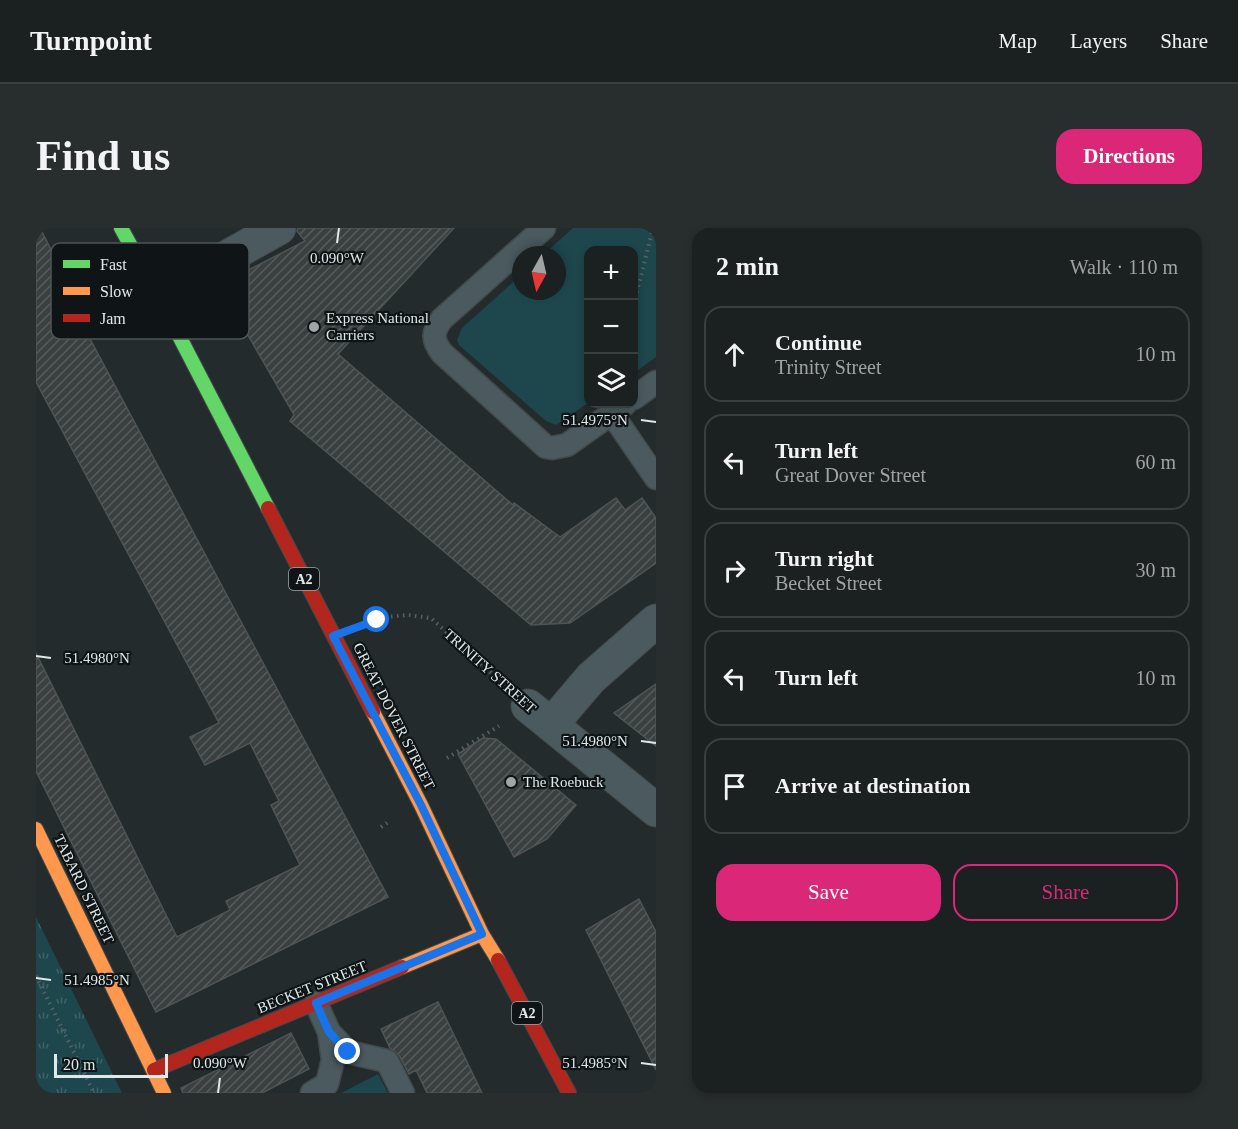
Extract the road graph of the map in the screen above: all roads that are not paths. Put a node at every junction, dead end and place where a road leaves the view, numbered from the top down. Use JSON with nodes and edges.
{"nodes":[{"id":1,"x":121,"y":228,"type":"edge"},
{"id":2,"x":279,"y":228,"type":"edge"},
{"id":3,"x":544,"y":228,"type":"edge"},
{"id":4,"x":129,"y":243,"type":"edge"},
{"id":5,"x":249,"y":245,"type":"edge"},
{"id":6,"x":181,"y":339,"type":"edge"},
{"id":7,"x":656,"y":382,"type":"edge"},
{"id":8,"x":638,"y":395,"type":"edge"},
{"id":9,"x":619,"y":409,"type":"edge"},
{"id":10,"x":656,"y":478,"type":"edge"},
{"id":11,"x":656,"y":621,"type":"edge"},
{"id":12,"x":656,"y":810,"type":"edge"},
{"id":13,"x":36,"y":829,"type":"edge"},
{"id":14,"x":482,"y":934,"type":"junction"},
{"id":15,"x":316,"y":1003,"type":"junction"},
{"id":16,"x":329,"y":1032,"type":"junction"},
{"id":17,"x":154,"y":1070,"type":"junction"},
{"id":18,"x":164,"y":1093,"type":"edge"},
{"id":19,"x":312,"y":1093,"type":"edge"},
{"id":20,"x":403,"y":1093,"type":"edge"},
{"id":21,"x":569,"y":1093,"type":"edge"}],
"edges":[{"from":1,"to":4,"type":"main road","name":"GREAT DOVER STREET","number":"A2"},
{"from":2,"to":5,"type":"street"},
{"from":3,"to":9,"type":"lane"},
{"from":6,"to":14,"type":"main road","name":"GREAT DOVER STREET","number":"A2"},
{"from":7,"to":8,"type":"lane"},
{"from":9,"to":10,"type":"lane"},
{"from":11,"to":12,"type":"street","name":"TRINITY STREET"},
{"from":13,"to":17,"type":"main road","name":"TABARD STREET"},
{"from":14,"to":15,"type":"main road","name":"BECKET STREET"},
{"from":14,"to":21,"type":"main road","name":"GREAT DOVER STREET","number":"A2"},
{"from":15,"to":16,"type":"lane"},
{"from":15,"to":17,"type":"main road","name":"BECKET STREET"},
{"from":16,"to":19,"type":"lane"},
{"from":16,"to":20,"type":"lane"},
{"from":17,"to":18,"type":"main road","name":"TABARD STREET"}]}
